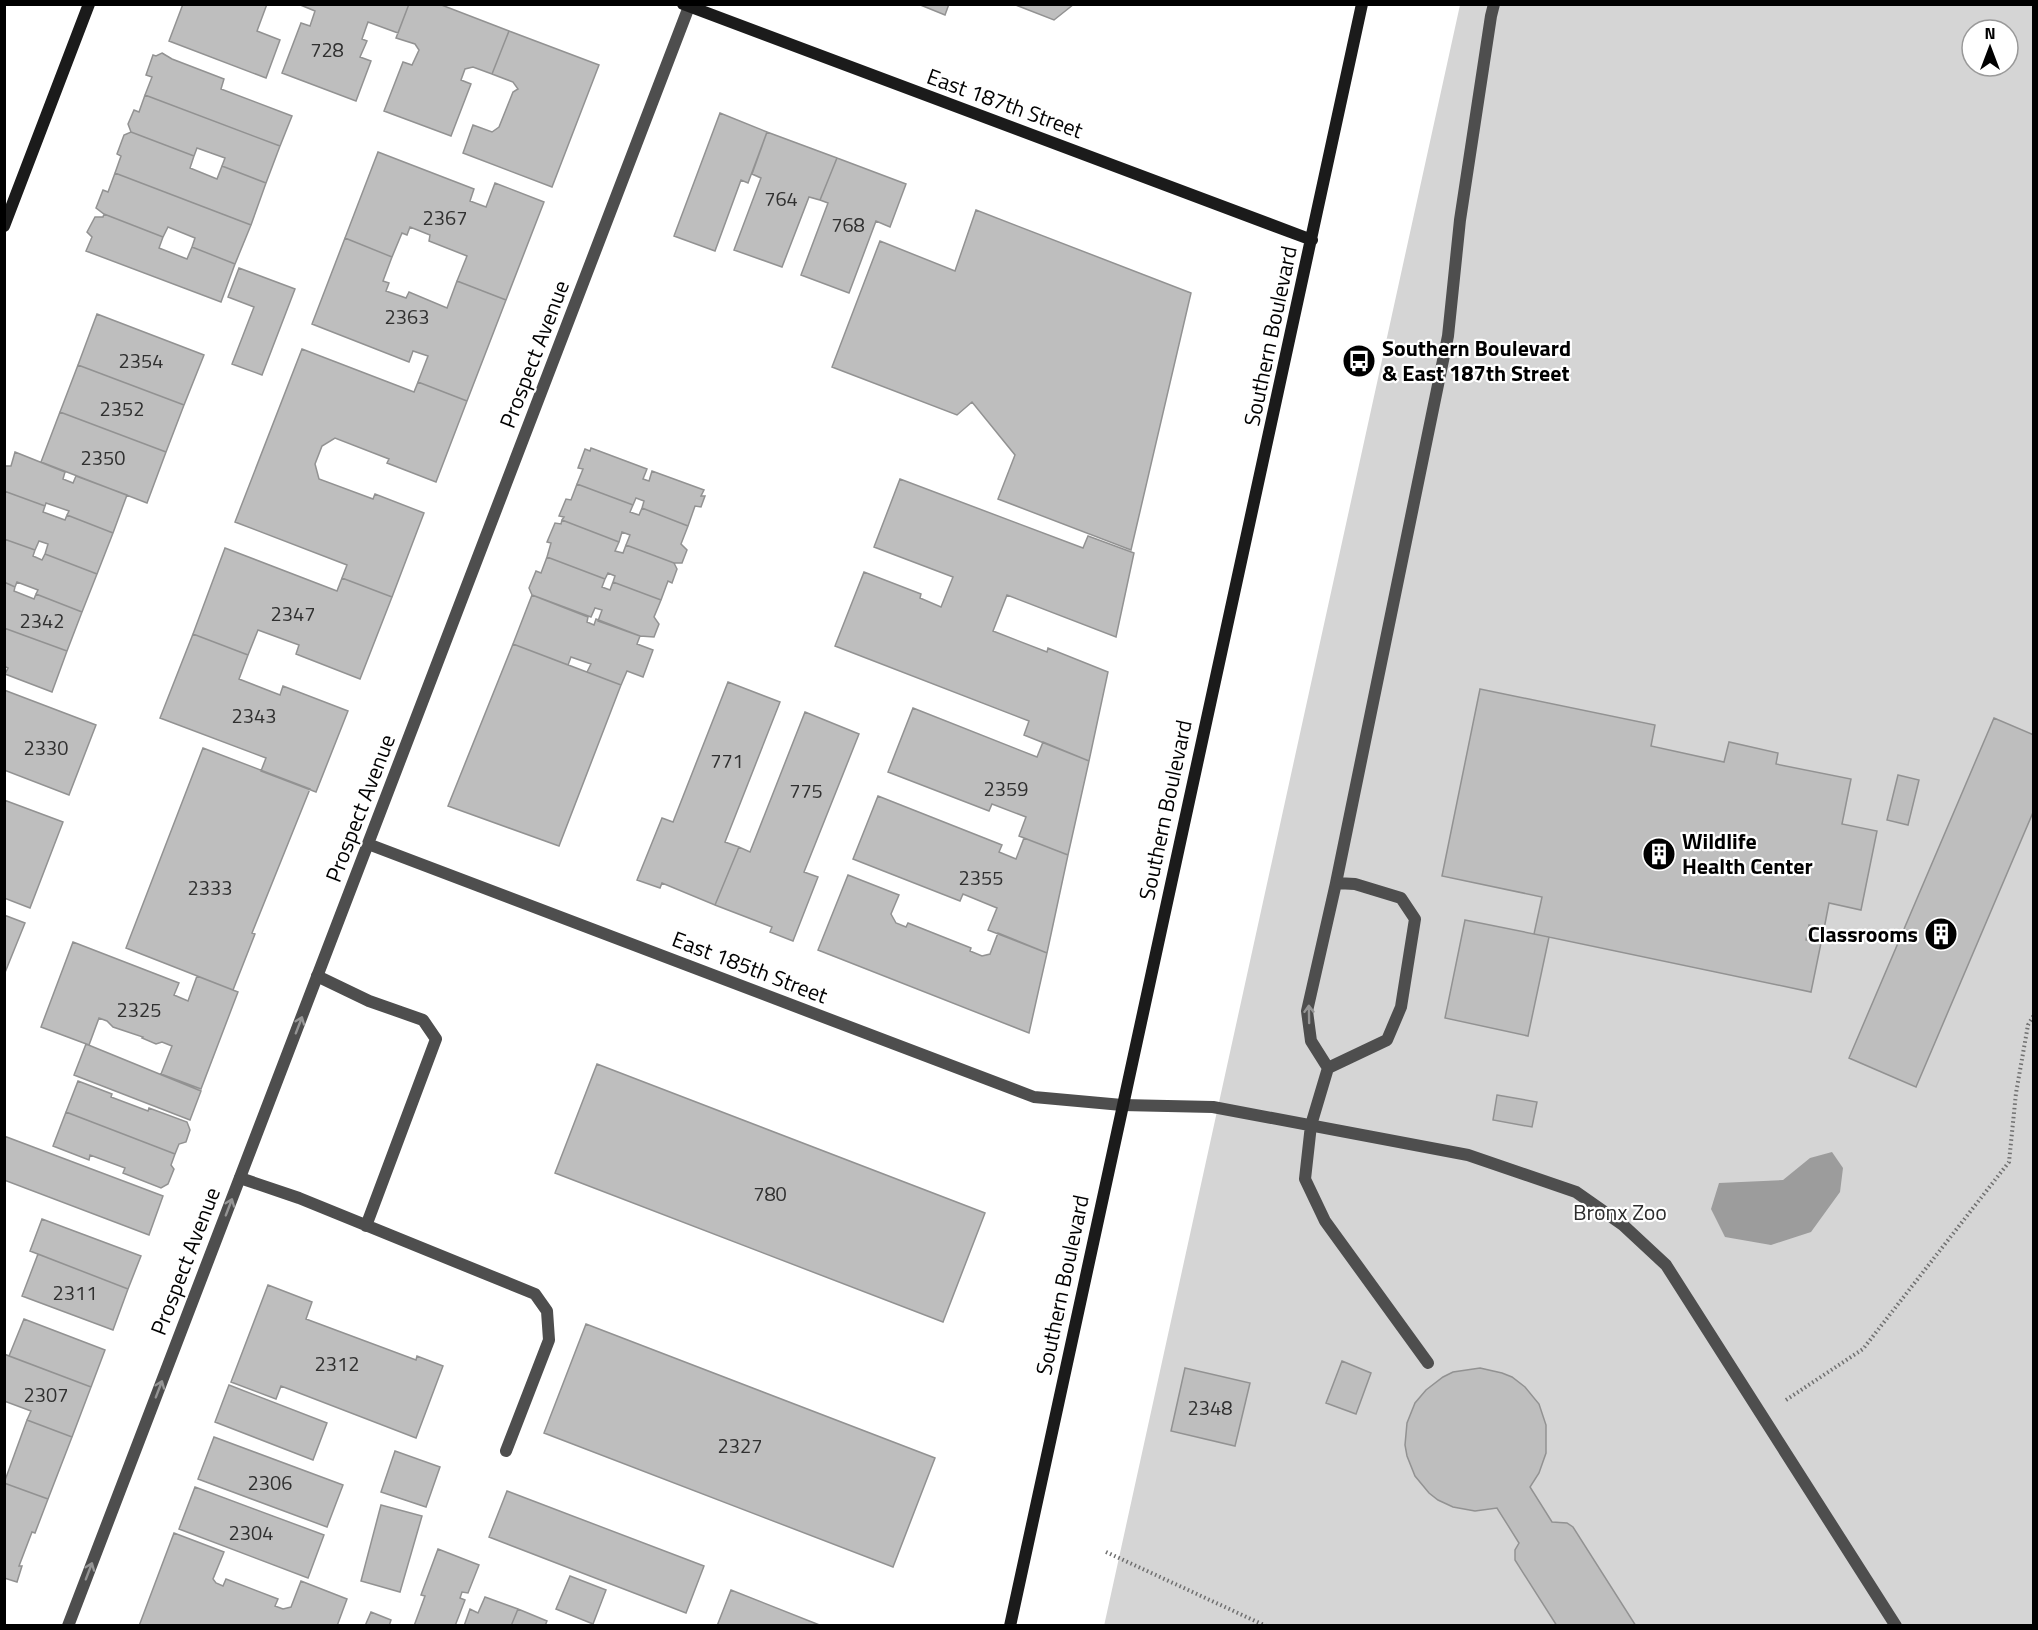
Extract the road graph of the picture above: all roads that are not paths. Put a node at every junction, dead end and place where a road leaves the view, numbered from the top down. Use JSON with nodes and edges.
{"nodes":[{"id":1,"x":89,"y":4,"type":"edge"},
{"id":2,"x":1362,"y":4,"type":"edge"},
{"id":3,"x":1494,"y":4,"type":"edge"},
{"id":4,"x":687,"y":5,"type":"edge"},
{"id":5,"x":4,"y":226,"type":"edge"},
{"id":6,"x":1312,"y":240,"type":"junction"},
{"id":7,"x":368,"y":844,"type":"junction"},
{"id":8,"x":1336,"y":883,"type":"junction"},
{"id":9,"x":317,"y":976,"type":"junction"},
{"id":10,"x":1328,"y":1068,"type":"junction"},
{"id":11,"x":1122,"y":1105,"type":"junction"},
{"id":12,"x":1311,"y":1125,"type":"junction"},
{"id":13,"x":240,"y":1178,"type":"junction"},
{"id":14,"x":366,"y":1226,"type":"junction"},
{"id":15,"x":1428,"y":1363,"type":"dead end"},
{"id":16,"x":506,"y":1451,"type":"dead end"},
{"id":17,"x":68,"y":1626,"type":"edge"},
{"id":18,"x":1010,"y":1626,"type":"edge"},
{"id":19,"x":1896,"y":1626,"type":"edge"}],
"edges":[{"from":1,"to":5,"type":"main road"},
{"from":2,"to":6,"type":"main road","name":"Southern Boulevard"},
{"from":3,"to":8,"type":"street"},
{"from":4,"to":6,"type":"main road","name":"East 187th Street"},
{"from":4,"to":7,"type":"street","name":"Prospect Avenue"},
{"from":6,"to":11,"type":"main road","name":"Southern Boulevard"},
{"from":7,"to":9,"type":"street","name":"Prospect Avenue"},
{"from":7,"to":11,"type":"street","name":"East 185th Street"},
{"from":10,"to":8,"type":"street","one_way":true},
{"from":8,"to":10,"type":"street"},
{"from":13,"to":9,"type":"street","name":"Prospect Avenue","one_way":true},
{"from":9,"to":14,"type":"street"},
{"from":10,"to":12,"type":"street"},
{"from":11,"to":12,"type":"street","name":"East 185th Street"},
{"from":11,"to":18,"type":"main road","name":"Southern Boulevard"},
{"from":12,"to":15,"type":"street"},
{"from":12,"to":19,"type":"street","name":"East 185th Street"},
{"from":13,"to":14,"type":"street"},
{"from":17,"to":13,"type":"street","name":"Prospect Avenue","one_way":true},
{"from":14,"to":16,"type":"street"}]}
